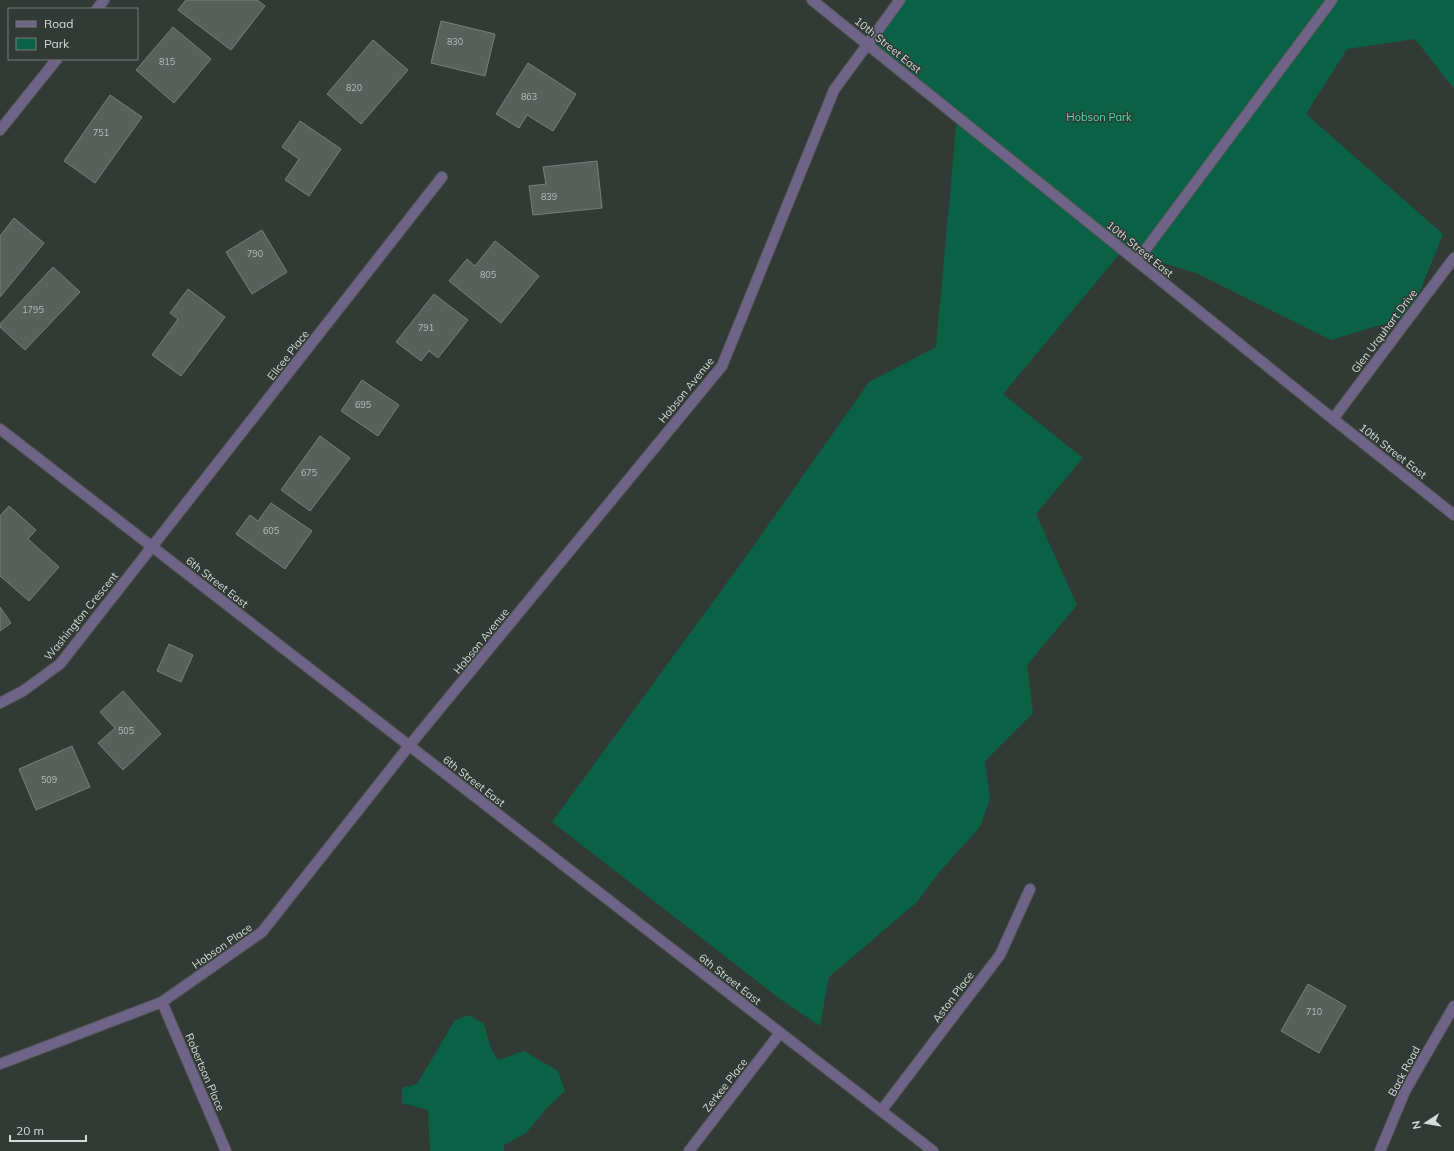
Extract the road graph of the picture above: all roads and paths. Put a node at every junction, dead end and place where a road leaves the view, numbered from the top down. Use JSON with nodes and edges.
{"nodes":[{"id":1,"x":104,"y":0,"type":"edge"},
{"id":2,"x":812,"y":0,"type":"edge"},
{"id":3,"x":900,"y":0,"type":"edge"},
{"id":4,"x":1332,"y":0,"type":"edge"},
{"id":5,"x":98,"y":8,"type":"edge"},
{"id":6,"x":867,"y":44,"type":"junction"},
{"id":7,"x":56,"y":60,"type":"edge"},
{"id":8,"x":0,"y":130,"type":"edge"},
{"id":9,"x":442,"y":177,"type":"dead end"},
{"id":10,"x":1454,"y":258,"type":"edge"},
{"id":11,"x":1137,"y":261,"type":"junction"},
{"id":12,"x":1332,"y":419,"type":"junction"},
{"id":13,"x":0,"y":429,"type":"edge"},
{"id":14,"x":1454,"y":515,"type":"edge"},
{"id":15,"x":152,"y":547,"type":"junction"},
{"id":16,"x":0,"y":703,"type":"edge"},
{"id":17,"x":409,"y":746,"type":"junction"},
{"id":18,"x":1030,"y":889,"type":"dead end"},
{"id":19,"x":162,"y":1002,"type":"junction"},
{"id":20,"x":1454,"y":1006,"type":"edge"},
{"id":21,"x":780,"y":1033,"type":"junction"},
{"id":22,"x":0,"y":1064,"type":"edge"},
{"id":23,"x":881,"y":1111,"type":"junction"},
{"id":24,"x":226,"y":1151,"type":"edge"},
{"id":25,"x":689,"y":1151,"type":"edge"},
{"id":26,"x":933,"y":1151,"type":"edge"},
{"id":27,"x":1380,"y":1151,"type":"edge"}],
"edges":[{"from":1,"to":5,"type":"street"},
{"from":2,"to":6,"type":"street","name":"10th Street East"},
{"from":3,"to":6,"type":"street","name":"Hobson Avenue"},
{"from":4,"to":11,"type":"street"},
{"from":6,"to":11,"type":"street","name":"10th Street East"},
{"from":6,"to":17,"type":"street","name":"Hobson Avenue"},
{"from":7,"to":8,"type":"street"},
{"from":9,"to":15,"type":"street","name":"Ellcee Place"},
{"from":10,"to":12,"type":"street","name":"Glen Urquhart Drive"},
{"from":11,"to":12,"type":"street","name":"10th Street East"},
{"from":12,"to":14,"type":"street","name":"10th Street East"},
{"from":13,"to":15,"type":"street","name":"6th Street East"},
{"from":15,"to":16,"type":"street","name":"Washington Crescent"},
{"from":15,"to":17,"type":"street","name":"6th Street East"},
{"from":17,"to":19,"type":"street","name":"Hobson Place"},
{"from":17,"to":21,"type":"street","name":"6th Street East"},
{"from":18,"to":23,"type":"street","name":"Aston Place"},
{"from":19,"to":22,"type":"street","name":"Hobson Place"},
{"from":19,"to":24,"type":"street","name":"Robertson Place"},
{"from":20,"to":27,"type":"street","name":"Back Road"},
{"from":21,"to":23,"type":"street","name":"6th Street East"},
{"from":21,"to":25,"type":"street","name":"Zerkee Place"},
{"from":23,"to":26,"type":"street","name":"6th Street East"}]}
